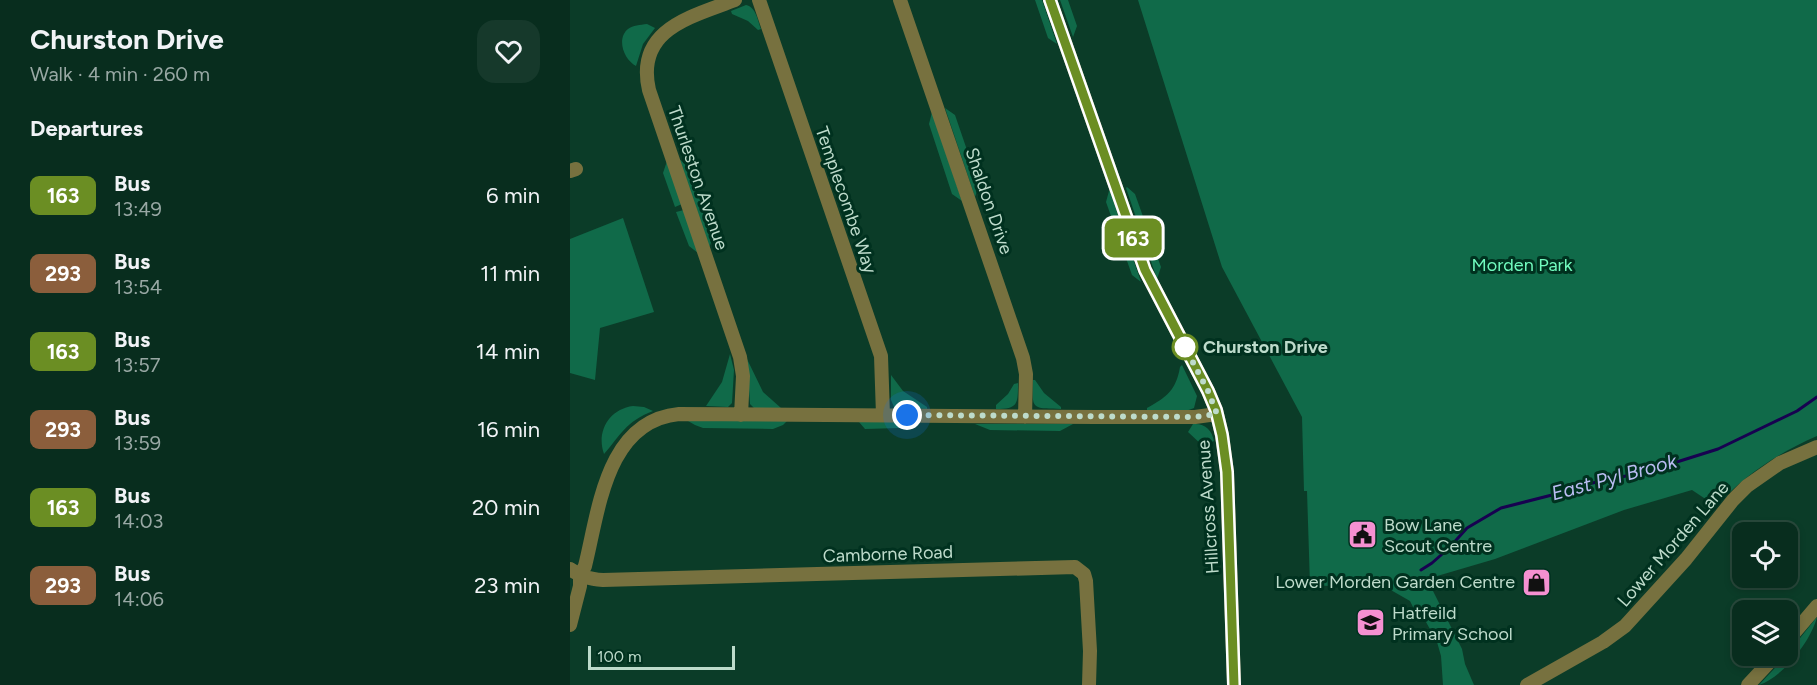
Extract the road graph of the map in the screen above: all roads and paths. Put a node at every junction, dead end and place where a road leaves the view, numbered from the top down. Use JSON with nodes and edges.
{"nodes":[{"id":1,"x":735,"y":0,"type":"edge"},
{"id":2,"x":759,"y":0,"type":"edge"},
{"id":3,"x":900,"y":0,"type":"edge"},
{"id":4,"x":1050,"y":0,"type":"edge"},
{"id":5,"x":1217,"y":414,"type":"junction"},
{"id":6,"x":741,"y":415,"type":"junction"},
{"id":7,"x":883,"y":415,"type":"junction"},
{"id":8,"x":1025,"y":417,"type":"junction"},
{"id":9,"x":1817,"y":447,"type":"edge"},
{"id":10,"x":575,"y":572,"type":"edge"},
{"id":11,"x":1817,"y":606,"type":"edge"},
{"id":12,"x":570,"y":625,"type":"edge"},
{"id":13,"x":1798,"y":628,"type":"edge"},
{"id":14,"x":1766,"y":666,"type":"edge"},
{"id":15,"x":1089,"y":685,"type":"edge"},
{"id":16,"x":1234,"y":685,"type":"edge"},
{"id":17,"x":1527,"y":685,"type":"edge"},
{"id":18,"x":1748,"y":685,"type":"edge"}],
"edges":[{"from":1,"to":6,"type":"street","name":"Thurleston Avenue"},
{"from":2,"to":7,"type":"street","name":"Templecombe Way"},
{"from":3,"to":8,"type":"street","name":"Shaldon Drive"},
{"from":4,"to":5,"type":"street","name":"Hillcross Avenue"},
{"from":5,"to":8,"type":"street"},
{"from":5,"to":16,"type":"street","name":"Hillcross Avenue"},
{"from":6,"to":7,"type":"street"},
{"from":6,"to":10,"type":"street"},
{"from":7,"to":8,"type":"street"},
{"from":9,"to":17,"type":"street","name":"Lower Morden Lane"},
{"from":10,"to":12,"type":"street"},
{"from":10,"to":15,"type":"street","name":"Camborne Road"},
{"from":11,"to":13,"type":"street"},
{"from":14,"to":18,"type":"street"}]}
